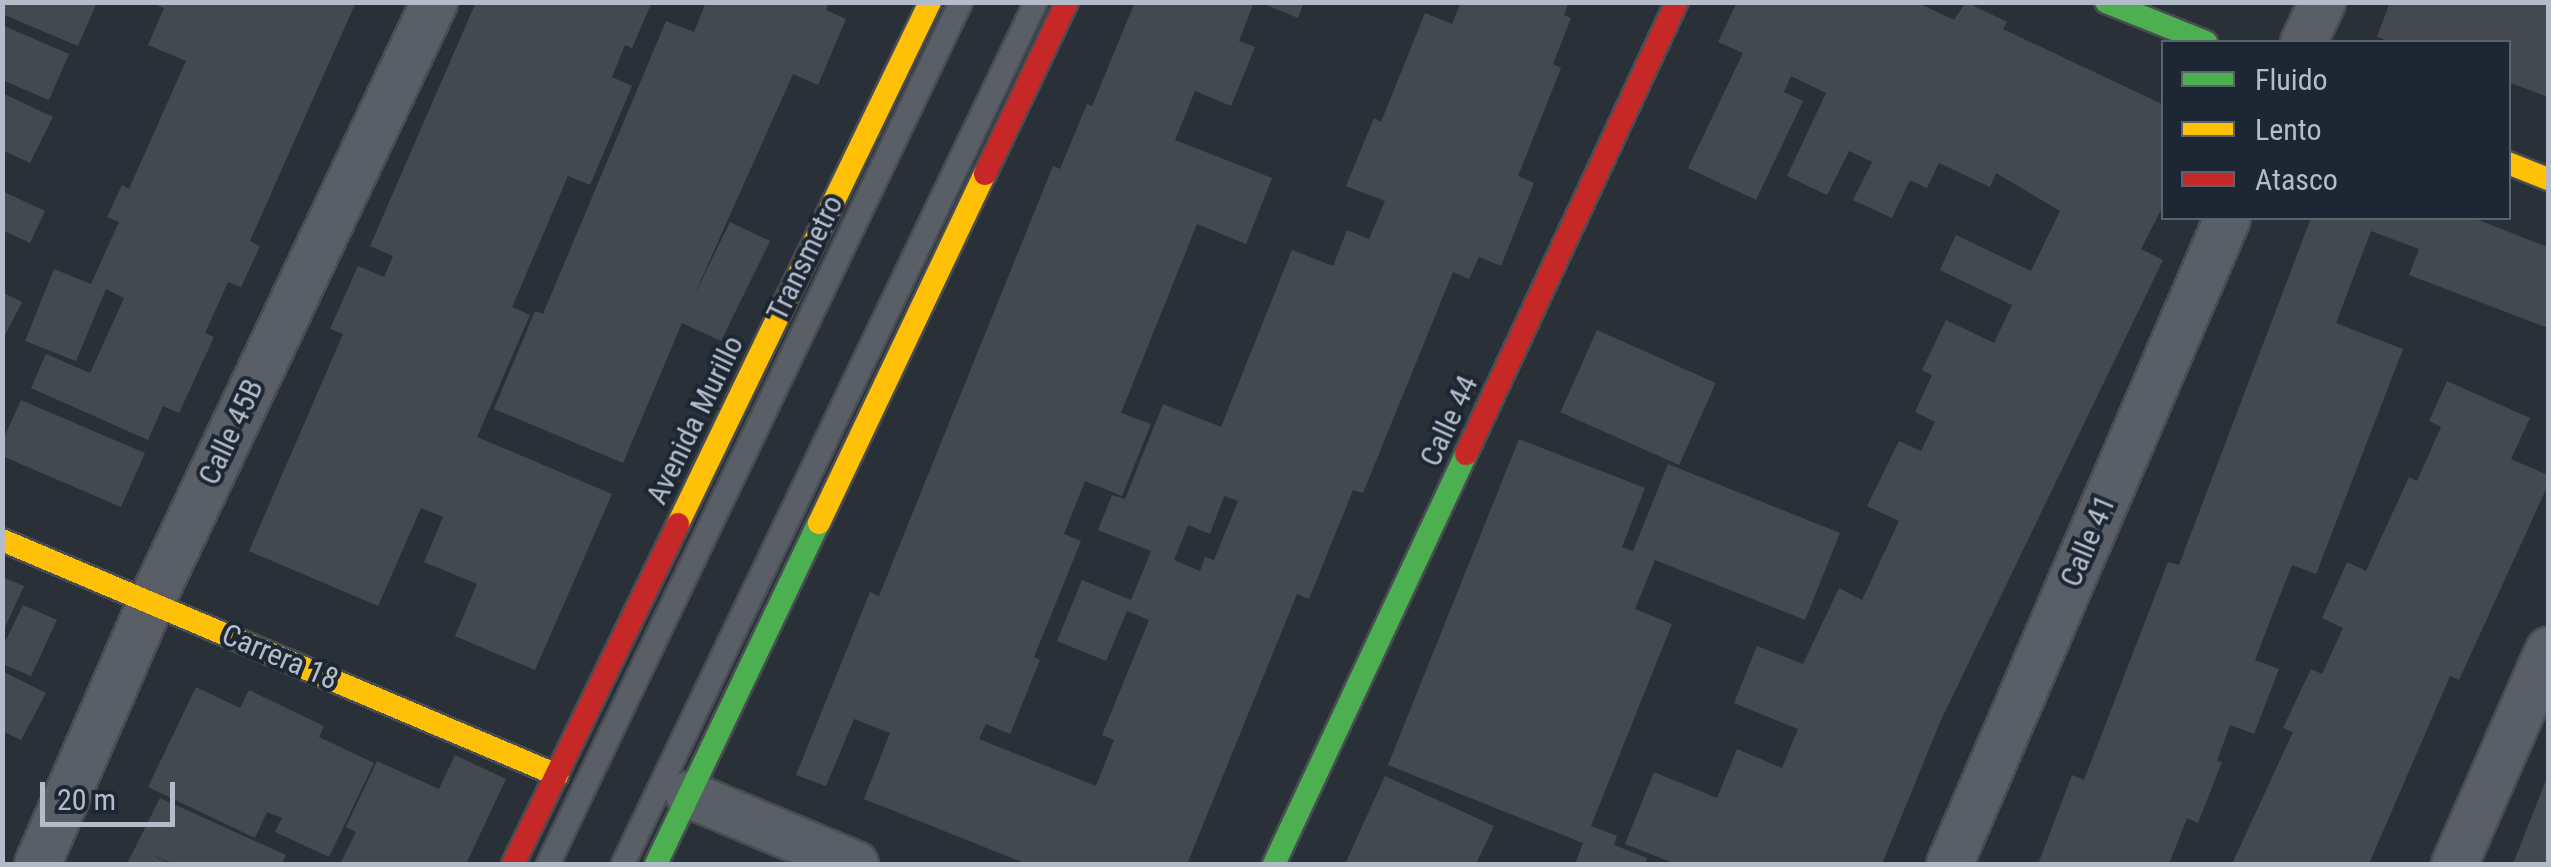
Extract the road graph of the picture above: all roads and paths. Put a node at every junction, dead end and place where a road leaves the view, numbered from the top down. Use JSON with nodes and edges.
{"nodes":[{"id":1,"x":434,"y":2,"type":"edge"},
{"id":2,"x":930,"y":2,"type":"edge"},
{"id":3,"x":961,"y":2,"type":"edge"},
{"id":4,"x":1036,"y":2,"type":"edge"},
{"id":5,"x":1067,"y":2,"type":"edge"},
{"id":6,"x":1677,"y":2,"type":"edge"},
{"id":7,"x":2106,"y":2,"type":"edge"},
{"id":8,"x":2322,"y":2,"type":"edge"},
{"id":9,"x":2201,"y":40,"type":"edge"},
{"id":10,"x":2304,"y":40,"type":"edge"},
{"id":11,"x":2511,"y":164,"type":"edge"},
{"id":12,"x":2548,"y":179,"type":"edge"},
{"id":13,"x":2226,"y":220,"type":"edge"},
{"id":14,"x":2,"y":540,"type":"edge"},
{"id":15,"x":150,"y":602,"type":"junction"},
{"id":16,"x":2548,"y":650,"type":"edge"},
{"id":17,"x":556,"y":775,"type":"junction"},
{"id":18,"x":688,"y":794,"type":"junction"},
{"id":19,"x":37,"y":864,"type":"edge"},
{"id":20,"x":514,"y":864,"type":"edge"},
{"id":21,"x":548,"y":864,"type":"edge"},
{"id":22,"x":623,"y":864,"type":"edge"},
{"id":23,"x":656,"y":864,"type":"edge"},
{"id":24,"x":855,"y":864,"type":"edge"},
{"id":25,"x":1274,"y":864,"type":"edge"},
{"id":26,"x":1949,"y":864,"type":"edge"},
{"id":27,"x":2454,"y":864,"type":"edge"}],
"edges":[{"from":1,"to":15,"type":"street","name":"Calle 45B"},
{"from":2,"to":17,"type":"main road","name":"Avenida Murillo"},
{"from":3,"to":21,"type":"lane","name":"Transmetro"},
{"from":4,"to":22,"type":"lane"},
{"from":5,"to":18,"type":"main road"},
{"from":6,"to":25,"type":"main road","name":"Calle 44"},
{"from":7,"to":9,"type":"main road"},
{"from":8,"to":10,"type":"street"},
{"from":11,"to":12,"type":"main road"},
{"from":13,"to":26,"type":"street","name":"Calle 41"},
{"from":14,"to":15,"type":"main road","name":"Carrera 18"},
{"from":15,"to":17,"type":"main road","name":"Carrera 18"},
{"from":15,"to":19,"type":"street","name":"Calle 45B"},
{"from":16,"to":27,"type":"street"},
{"from":17,"to":20,"type":"main road","name":"Avenida Murillo"},
{"from":18,"to":23,"type":"main road"},
{"from":18,"to":24,"type":"street"}]}
